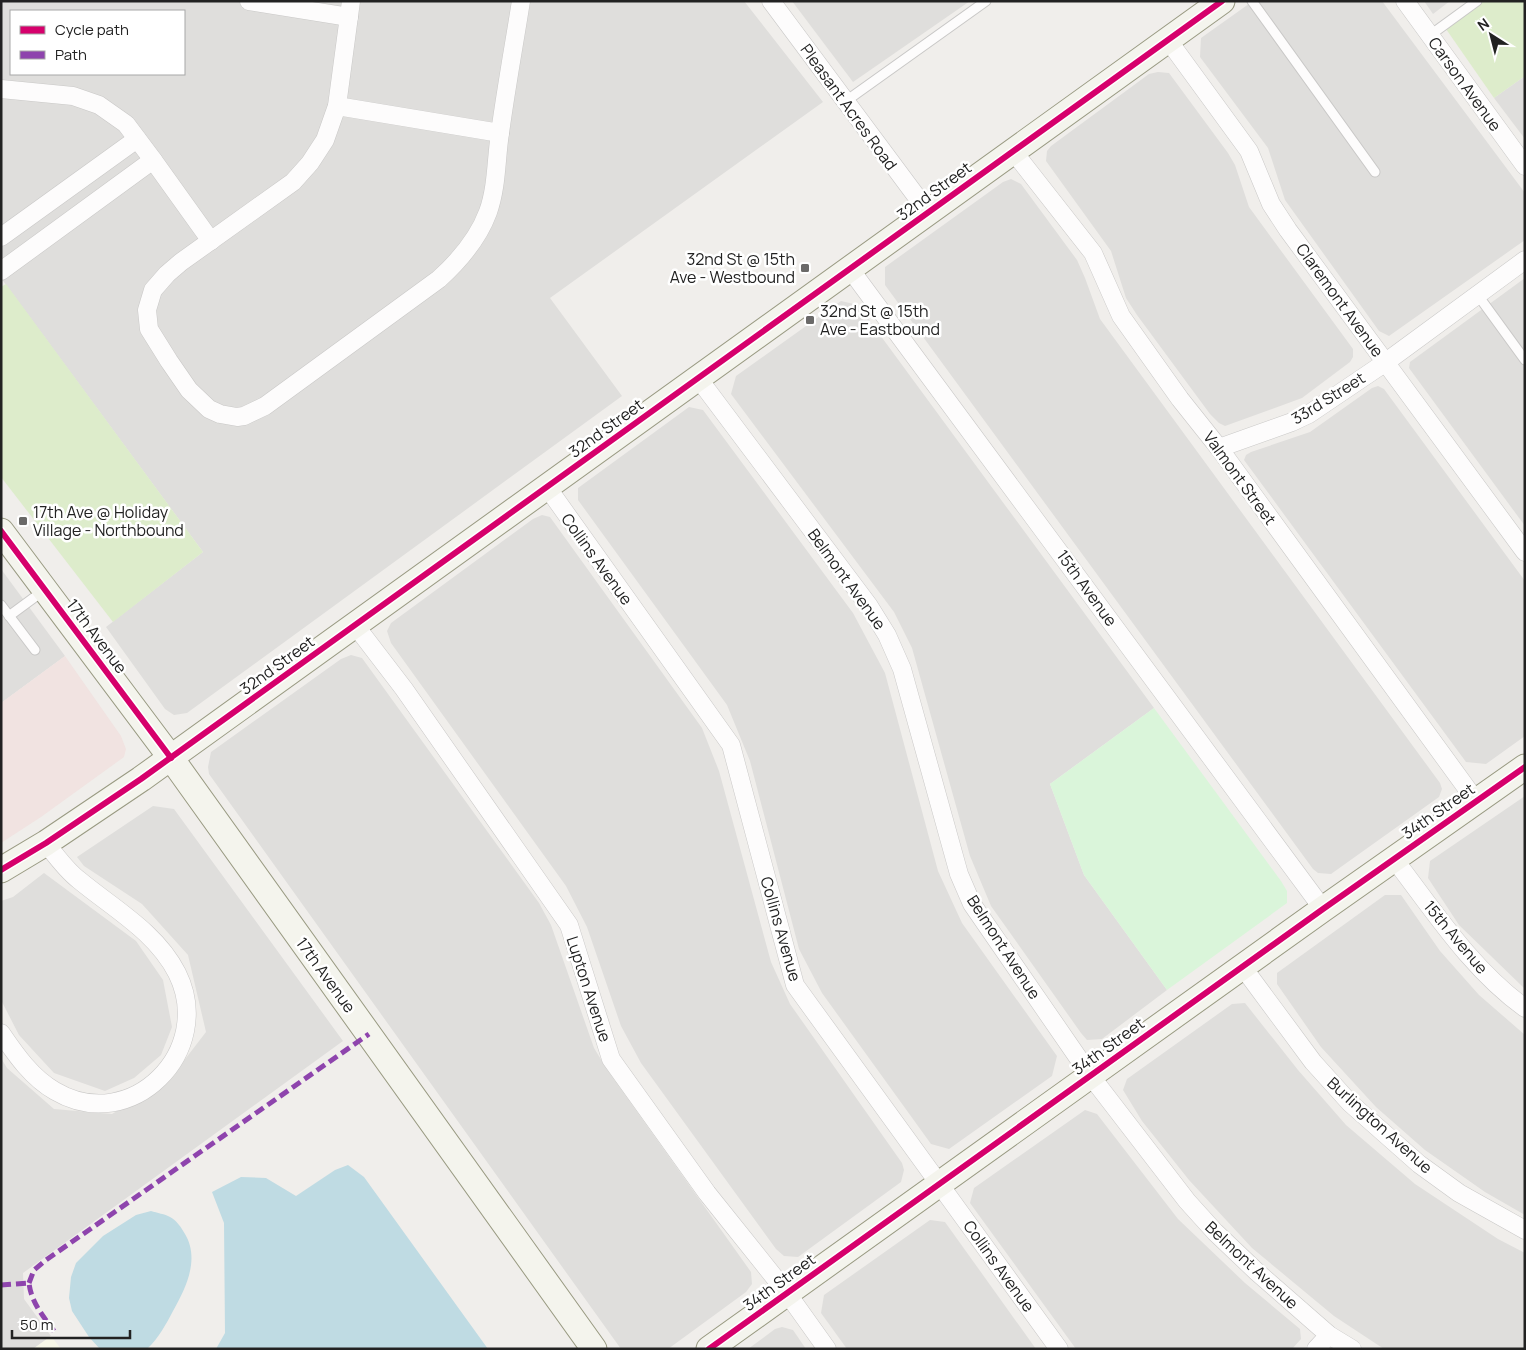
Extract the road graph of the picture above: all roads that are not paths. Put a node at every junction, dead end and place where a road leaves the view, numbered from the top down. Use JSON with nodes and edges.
{"nodes":[{"id":1,"x":249,"y":1,"type":"edge"},
{"id":2,"x":521,"y":1,"type":"edge"},
{"id":3,"x":770,"y":1,"type":"edge"},
{"id":4,"x":986,"y":1,"type":"edge"},
{"id":5,"x":1222,"y":1,"type":"edge"},
{"id":6,"x":1252,"y":1,"type":"edge"},
{"id":7,"x":1405,"y":1,"type":"edge"},
{"id":8,"x":1477,"y":1,"type":"edge"},
{"id":9,"x":350,"y":9,"type":"edge"},
{"id":10,"x":1430,"y":36,"type":"junction"},
{"id":11,"x":1168,"y":40,"type":"junction"},
{"id":12,"x":1,"y":89,"type":"edge"},
{"id":13,"x":846,"y":101,"type":"junction"},
{"id":14,"x":337,"y":106,"type":"junction"},
{"id":15,"x":500,"y":133,"type":"junction"},
{"id":16,"x":137,"y":139,"type":"junction"},
{"id":17,"x":1014,"y":151,"type":"junction"},
{"id":18,"x":153,"y":160,"type":"junction"},
{"id":19,"x":1525,"y":166,"type":"edge"},
{"id":20,"x":1375,"y":172,"type":"dead end"},
{"id":21,"x":928,"y":212,"type":"junction"},
{"id":22,"x":1,"y":237,"type":"edge"},
{"id":23,"x":211,"y":240,"type":"junction"},
{"id":24,"x":1525,"y":260,"type":"edge"},
{"id":25,"x":850,"y":269,"type":"junction"},
{"id":26,"x":1,"y":272,"type":"edge"},
{"id":27,"x":1477,"y":294,"type":"junction"},
{"id":28,"x":1525,"y":360,"type":"edge"},
{"id":29,"x":1386,"y":362,"type":"junction"},
{"id":30,"x":698,"y":378,"type":"junction"},
{"id":31,"x":1219,"y":448,"type":"junction"},
{"id":32,"x":547,"y":487,"type":"junction"},
{"id":33,"x":1,"y":531,"type":"edge"},
{"id":34,"x":1525,"y":552,"type":"edge"},
{"id":35,"x":45,"y":589,"type":"junction"},
{"id":36,"x":1,"y":604,"type":"edge"},
{"id":37,"x":9,"y":616,"type":"junction"},
{"id":38,"x":355,"y":625,"type":"junction"},
{"id":39,"x":34,"y":650,"type":"dead end"},
{"id":40,"x":171,"y":758,"type":"junction"},
{"id":41,"x":1525,"y":767,"type":"edge"},
{"id":42,"x":1476,"y":801,"type":"junction"},
{"id":43,"x":46,"y":844,"type":"junction"},
{"id":44,"x":1394,"y":859,"type":"junction"},
{"id":45,"x":1,"y":870,"type":"edge"},
{"id":46,"x":1323,"y":909,"type":"junction"},
{"id":47,"x":1242,"y":966,"type":"junction"},
{"id":48,"x":1525,"y":1008,"type":"edge"},
{"id":49,"x":1,"y":1033,"type":"edge"},
{"id":50,"x":1090,"y":1075,"type":"junction"},
{"id":51,"x":939,"y":1184,"type":"junction"},
{"id":52,"x":1525,"y":1230,"type":"edge"},
{"id":53,"x":787,"y":1293,"type":"junction"},
{"id":54,"x":1328,"y":1334,"type":"junction"},
{"id":55,"x":594,"y":1349,"type":"edge"},
{"id":56,"x":708,"y":1349,"type":"edge"},
{"id":57,"x":827,"y":1349,"type":"edge"},
{"id":58,"x":1059,"y":1349,"type":"edge"},
{"id":59,"x":1316,"y":1349,"type":"edge"},
{"id":60,"x":1352,"y":1349,"type":"edge"}],
"edges":[{"from":1,"to":9,"type":"street"},
{"from":2,"to":15,"type":"street"},
{"from":3,"to":13,"type":"street","name":"Pleasant Acres Road"},
{"from":4,"to":13,"type":"lane"},
{"from":5,"to":11,"type":"street","name":"32nd Street"},
{"from":6,"to":20,"type":"lane"},
{"from":7,"to":10,"type":"street","name":"Carson Avenue"},
{"from":8,"to":10,"type":"lane"},
{"from":9,"to":14,"type":"street"},
{"from":10,"to":19,"type":"street","name":"Carson Avenue"},
{"from":11,"to":17,"type":"street","name":"32nd Street"},
{"from":11,"to":29,"type":"street","name":"Claremont Avenue"},
{"from":12,"to":16,"type":"street"},
{"from":13,"to":21,"type":"street","name":"Pleasant Acres Road"},
{"from":14,"to":15,"type":"street"},
{"from":14,"to":23,"type":"street"},
{"from":15,"to":23,"type":"street"},
{"from":16,"to":18,"type":"street"},
{"from":16,"to":22,"type":"street"},
{"from":17,"to":21,"type":"street","name":"32nd Street"},
{"from":17,"to":31,"type":"street","name":"Valmont Street"},
{"from":18,"to":23,"type":"street"},
{"from":18,"to":26,"type":"street"},
{"from":21,"to":25,"type":"street","name":"32nd Street"},
{"from":24,"to":27,"type":"street","name":"33rd Street"},
{"from":25,"to":30,"type":"street","name":"32nd Street"},
{"from":25,"to":46,"type":"street","name":"15th Avenue"},
{"from":27,"to":28,"type":"lane"},
{"from":27,"to":29,"type":"street","name":"33rd Street"},
{"from":29,"to":31,"type":"street","name":"33rd Street"},
{"from":29,"to":34,"type":"street","name":"Claremont Avenue"},
{"from":30,"to":32,"type":"street","name":"32nd Street"},
{"from":30,"to":50,"type":"street","name":"Belmont Avenue"},
{"from":31,"to":42,"type":"street","name":"Valmont Street"},
{"from":32,"to":38,"type":"street","name":"32nd Street"},
{"from":32,"to":51,"type":"street","name":"Collins Avenue"},
{"from":33,"to":35,"type":"street","name":"17th Avenue"},
{"from":35,"to":37,"type":"lane"},
{"from":35,"to":40,"type":"street","name":"17th Avenue"},
{"from":36,"to":37,"type":"lane"},
{"from":37,"to":39,"type":"lane"},
{"from":38,"to":40,"type":"street","name":"32nd Street"},
{"from":38,"to":53,"type":"street","name":"Lupton Avenue"},
{"from":40,"to":43,"type":"street","name":"32nd Street"},
{"from":40,"to":55,"type":"street","name":"17th Avenue"},
{"from":41,"to":42,"type":"street","name":"34th Street"},
{"from":42,"to":44,"type":"street","name":"34th Street"},
{"from":43,"to":45,"type":"street","name":"32nd Street"},
{"from":43,"to":49,"type":"street"},
{"from":44,"to":46,"type":"street","name":"34th Street"},
{"from":44,"to":48,"type":"street","name":"15th Avenue"},
{"from":46,"to":47,"type":"street","name":"34th Street"},
{"from":47,"to":50,"type":"street","name":"34th Street"},
{"from":47,"to":52,"type":"street","name":"Burlington Avenue"},
{"from":50,"to":51,"type":"street","name":"34th Street"},
{"from":50,"to":54,"type":"street","name":"Belmont Avenue"},
{"from":51,"to":53,"type":"street","name":"34th Street"},
{"from":51,"to":58,"type":"street","name":"Collins Avenue"},
{"from":53,"to":56,"type":"street","name":"34th Street"},
{"from":53,"to":57,"type":"street","name":"Lupton Avenue"},
{"from":54,"to":59,"type":"street"},
{"from":54,"to":60,"type":"street","name":"Belmont Avenue"}]}
